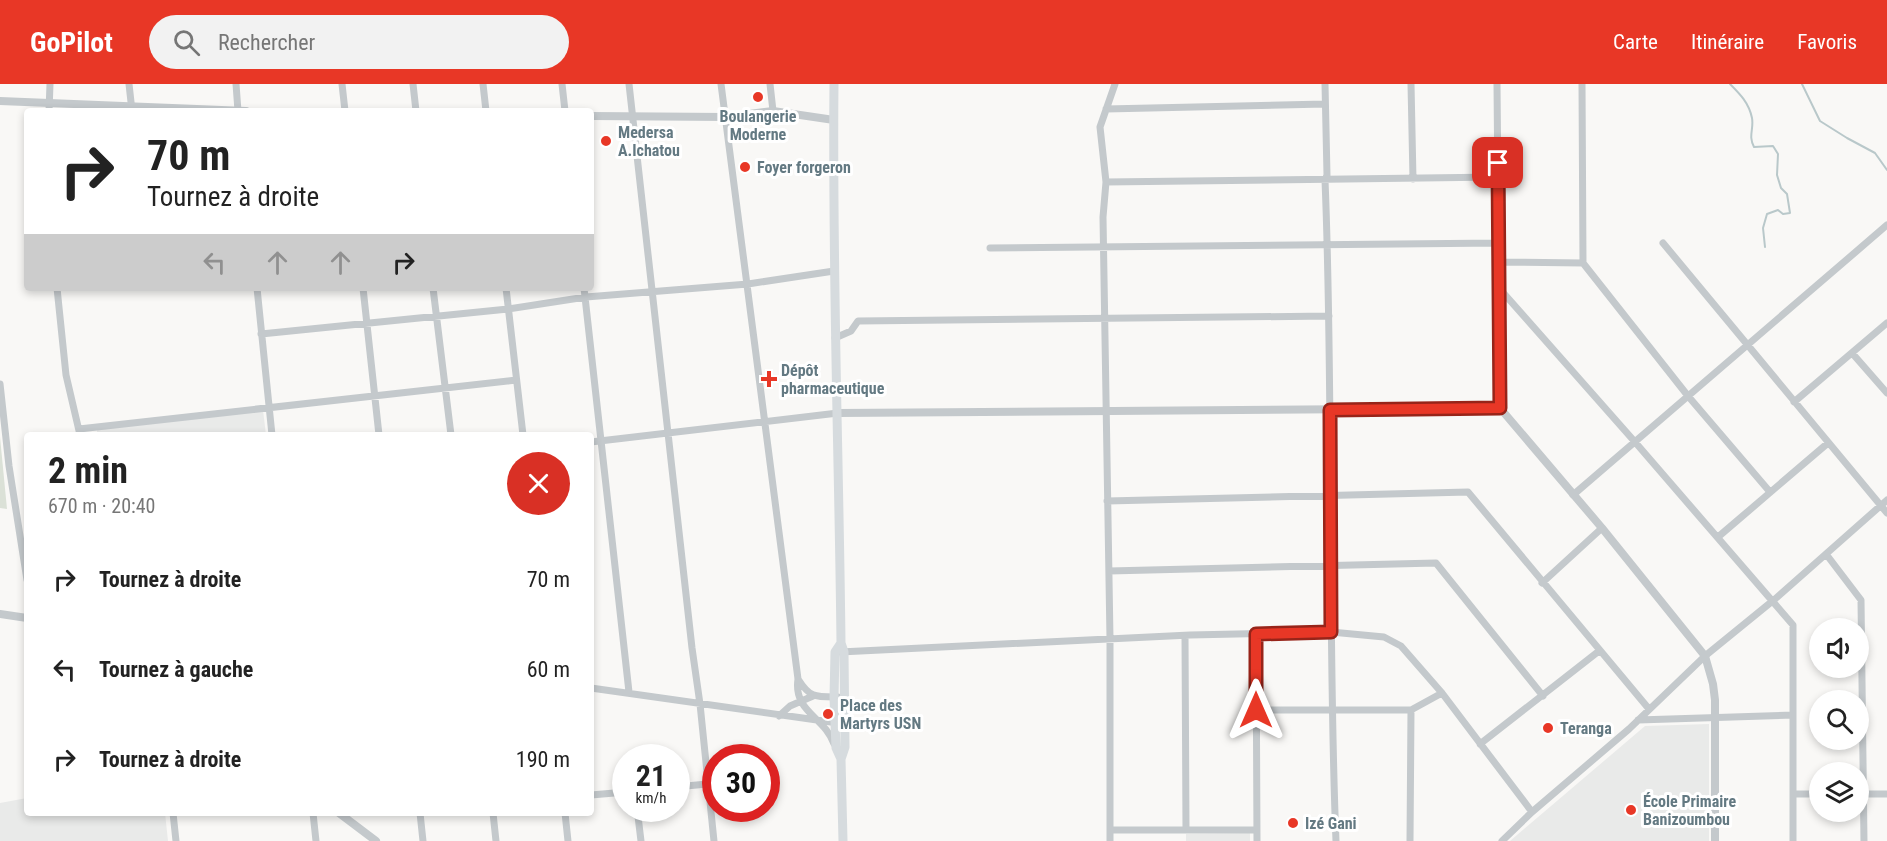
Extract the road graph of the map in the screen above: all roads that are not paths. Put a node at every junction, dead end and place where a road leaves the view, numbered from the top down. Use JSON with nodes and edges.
{"nodes":[{"id":1,"x":50,"y":84,"type":"edge"},
{"id":2,"x":129,"y":84,"type":"edge"},
{"id":3,"x":236,"y":84,"type":"edge"},
{"id":4,"x":342,"y":84,"type":"edge"},
{"id":5,"x":413,"y":84,"type":"edge"},
{"id":6,"x":483,"y":84,"type":"edge"},
{"id":7,"x":562,"y":84,"type":"edge"},
{"id":8,"x":629,"y":84,"type":"edge"},
{"id":9,"x":721,"y":84,"type":"edge"},
{"id":10,"x":770,"y":84,"type":"edge"},
{"id":11,"x":834,"y":84,"type":"edge"},
{"id":12,"x":1115,"y":84,"type":"edge"},
{"id":13,"x":1325,"y":84,"type":"edge"},
{"id":14,"x":1412,"y":84,"type":"edge"},
{"id":15,"x":1497,"y":84,"type":"edge"},
{"id":16,"x":1582,"y":84,"type":"edge"},
{"id":17,"x":0,"y":101,"type":"edge"},
{"id":18,"x":1325,"y":104,"type":"junction"},
{"id":19,"x":49,"y":107,"type":"edge"},
{"id":20,"x":132,"y":108,"type":"edge"},
{"id":21,"x":238,"y":108,"type":"edge"},
{"id":22,"x":345,"y":108,"type":"edge"},
{"id":23,"x":416,"y":108,"type":"edge"},
{"id":24,"x":486,"y":108,"type":"edge"},
{"id":25,"x":565,"y":108,"type":"edge"},
{"id":26,"x":1106,"y":109,"type":"junction"},
{"id":27,"x":772,"y":111,"type":"junction"},
{"id":28,"x":594,"y":116,"type":"edge"},
{"id":29,"x":633,"y":116,"type":"junction"},
{"id":30,"x":725,"y":117,"type":"junction"},
{"id":31,"x":834,"y":120,"type":"junction"},
{"id":32,"x":1498,"y":177,"type":"junction"},
{"id":33,"x":1413,"y":179,"type":"junction"},
{"id":34,"x":1325,"y":180,"type":"junction"},
{"id":35,"x":1106,"y":182,"type":"junction"},
{"id":36,"x":1887,"y":225,"type":"edge"},
{"id":37,"x":1498,"y":243,"type":"junction"},
{"id":38,"x":1663,"y":243,"type":"dead end"},
{"id":39,"x":1328,"y":244,"type":"junction"},
{"id":40,"x":1103,"y":247,"type":"junction"},
{"id":41,"x":990,"y":248,"type":"dead end"},
{"id":42,"x":1499,"y":262,"type":"junction"},
{"id":43,"x":1583,"y":263,"type":"junction"},
{"id":44,"x":834,"y":271,"type":"junction"},
{"id":45,"x":748,"y":284,"type":"junction"},
{"id":46,"x":1499,"y":288,"type":"junction"},
{"id":47,"x":57,"y":291,"type":"edge"},
{"id":48,"x":257,"y":291,"type":"edge"},
{"id":49,"x":363,"y":291,"type":"edge"},
{"id":50,"x":433,"y":291,"type":"edge"},
{"id":51,"x":506,"y":291,"type":"edge"},
{"id":52,"x":584,"y":291,"type":"edge"},
{"id":53,"x":652,"y":293,"type":"junction"},
{"id":54,"x":585,"y":297,"type":"junction"},
{"id":55,"x":508,"y":309,"type":"junction"},
{"id":56,"x":436,"y":316,"type":"junction"},
{"id":57,"x":1329,"y":316,"type":"junction"},
{"id":58,"x":1104,"y":317,"type":"junction"},
{"id":59,"x":367,"y":323,"type":"junction"},
{"id":60,"x":1887,"y":323,"type":"edge"},
{"id":61,"x":261,"y":334,"type":"junction"},
{"id":62,"x":835,"y":338,"type":"junction"},
{"id":63,"x":1747,"y":345,"type":"junction"},
{"id":64,"x":1852,"y":353,"type":"junction"},
{"id":65,"x":516,"y":380,"type":"junction"},
{"id":66,"x":0,"y":384,"type":"edge"},
{"id":67,"x":446,"y":388,"type":"junction"},
{"id":68,"x":1887,"y":393,"type":"edge"},
{"id":69,"x":375,"y":396,"type":"junction"},
{"id":70,"x":1688,"y":396,"type":"junction"},
{"id":71,"x":1794,"y":402,"type":"junction"},
{"id":72,"x":270,"y":408,"type":"junction"},
{"id":73,"x":1500,"y":408,"type":"junction"},
{"id":74,"x":1330,"y":410,"type":"junction"},
{"id":75,"x":1105,"y":412,"type":"junction"},
{"id":76,"x":838,"y":413,"type":"junction"},
{"id":77,"x":765,"y":422,"type":"junction"},
{"id":78,"x":79,"y":432,"type":"edge"},
{"id":79,"x":272,"y":432,"type":"edge"},
{"id":80,"x":379,"y":432,"type":"edge"},
{"id":81,"x":452,"y":432,"type":"edge"},
{"id":82,"x":523,"y":432,"type":"edge"},
{"id":83,"x":668,"y":433,"type":"junction"},
{"id":84,"x":600,"y":441,"type":"junction"},
{"id":85,"x":594,"y":442,"type":"edge"},
{"id":86,"x":1635,"y":442,"type":"junction"},
{"id":87,"x":1828,"y":443,"type":"junction"},
{"id":88,"x":1770,"y":492,"type":"junction"},
{"id":89,"x":1331,"y":494,"type":"junction"},
{"id":90,"x":1573,"y":495,"type":"junction"},
{"id":91,"x":1887,"y":500,"type":"edge"},
{"id":92,"x":1107,"y":501,"type":"junction"},
{"id":93,"x":1880,"y":506,"type":"junction"},
{"id":94,"x":1887,"y":513,"type":"edge"},
{"id":95,"x":1602,"y":528,"type":"junction"},
{"id":96,"x":1718,"y":537,"type":"junction"},
{"id":97,"x":1826,"y":554,"type":"junction"},
{"id":98,"x":24,"y":561,"type":"edge"},
{"id":99,"x":1331,"y":566,"type":"junction"},
{"id":100,"x":1109,"y":571,"type":"junction"},
{"id":101,"x":1542,"y":583,"type":"junction"},
{"id":102,"x":1773,"y":601,"type":"junction"},
{"id":103,"x":0,"y":614,"type":"edge"},
{"id":104,"x":24,"y":618,"type":"edge"},
{"id":105,"x":1331,"y":632,"type":"junction"},
{"id":106,"x":1256,"y":634,"type":"junction"},
{"id":107,"x":1185,"y":636,"type":"junction"},
{"id":108,"x":1110,"y":639,"type":"junction"},
{"id":109,"x":840,"y":649,"type":"junction"},
{"id":110,"x":1599,"y":651,"type":"junction"},
{"id":111,"x":1705,"y":656,"type":"junction"},
{"id":112,"x":798,"y":679,"type":"junction"},
{"id":113,"x":594,"y":688,"type":"edge"},
{"id":114,"x":629,"y":692,"type":"junction"},
{"id":115,"x":796,"y":693,"type":"junction"},
{"id":116,"x":1442,"y":693,"type":"junction"},
{"id":117,"x":813,"y":696,"type":"junction"},
{"id":118,"x":1543,"y":696,"type":"junction"},
{"id":119,"x":834,"y":697,"type":"junction"},
{"id":120,"x":844,"y":697,"type":"junction"},
{"id":121,"x":801,"y":700,"type":"junction"},
{"id":122,"x":700,"y":704,"type":"junction"},
{"id":123,"x":793,"y":704,"type":"junction"},
{"id":124,"x":1649,"y":709,"type":"junction"},
{"id":125,"x":1256,"y":710,"type":"junction"},
{"id":126,"x":1331,"y":710,"type":"junction"},
{"id":127,"x":1411,"y":710,"type":"junction"},
{"id":128,"x":779,"y":716,"type":"junction"},
{"id":129,"x":1793,"y":716,"type":"junction"},
{"id":130,"x":1714,"y":717,"type":"junction"},
{"id":131,"x":815,"y":719,"type":"junction"},
{"id":132,"x":1638,"y":720,"type":"junction"},
{"id":133,"x":834,"y":723,"type":"junction"},
{"id":134,"x":844,"y":723,"type":"junction"},
{"id":135,"x":704,"y":744,"type":"edge"},
{"id":136,"x":1480,"y":744,"type":"junction"},
{"id":137,"x":836,"y":748,"type":"junction"},
{"id":138,"x":841,"y":759,"type":"junction"},
{"id":139,"x":1861,"y":762,"type":"edge"},
{"id":140,"x":612,"y":793,"type":"edge"},
{"id":141,"x":1793,"y":794,"type":"junction"},
{"id":142,"x":1809,"y":794,"type":"edge"},
{"id":143,"x":1869,"y":794,"type":"edge"},
{"id":144,"x":1887,"y":794,"type":"edge"},
{"id":145,"x":594,"y":795,"type":"edge"},
{"id":146,"x":1532,"y":812,"type":"junction"},
{"id":147,"x":173,"y":816,"type":"edge"},
{"id":148,"x":312,"y":816,"type":"edge"},
{"id":149,"x":343,"y":816,"type":"edge"},
{"id":150,"x":420,"y":816,"type":"edge"},
{"id":151,"x":493,"y":816,"type":"edge"},
{"id":152,"x":565,"y":816,"type":"edge"},
{"id":153,"x":639,"y":822,"type":"edge"},
{"id":154,"x":712,"y":822,"type":"edge"},
{"id":155,"x":1863,"y":822,"type":"edge"},
{"id":156,"x":1110,"y":830,"type":"junction"},
{"id":157,"x":1186,"y":830,"type":"junction"},
{"id":158,"x":1257,"y":830,"type":"junction"},
{"id":159,"x":176,"y":841,"type":"edge"},
{"id":160,"x":316,"y":841,"type":"edge"},
{"id":161,"x":376,"y":841,"type":"edge"},
{"id":162,"x":423,"y":841,"type":"edge"},
{"id":163,"x":496,"y":841,"type":"edge"},
{"id":164,"x":568,"y":841,"type":"edge"},
{"id":165,"x":641,"y":841,"type":"edge"},
{"id":166,"x":714,"y":841,"type":"edge"},
{"id":167,"x":843,"y":841,"type":"edge"},
{"id":168,"x":1110,"y":841,"type":"edge"},
{"id":169,"x":1257,"y":841,"type":"edge"},
{"id":170,"x":1336,"y":841,"type":"edge"},
{"id":171,"x":1410,"y":841,"type":"edge"},
{"id":172,"x":1502,"y":841,"type":"edge"},
{"id":173,"x":1715,"y":841,"type":"edge"},
{"id":174,"x":1793,"y":841,"type":"edge"},
{"id":175,"x":1864,"y":841,"type":"edge"}],
"edges":[{"from":1,"to":19,"type":"street"},
{"from":2,"to":20,"type":"street"},
{"from":3,"to":21,"type":"street"},
{"from":4,"to":22,"type":"street"},
{"from":5,"to":23,"type":"street"},
{"from":6,"to":24,"type":"street"},
{"from":7,"to":25,"type":"street"},
{"from":8,"to":29,"type":"street"},
{"from":9,"to":30,"type":"street"},
{"from":10,"to":27,"type":"street"},
{"from":11,"to":31,"type":"main road"},
{"from":12,"to":26,"type":"street"},
{"from":13,"to":18,"type":"street"},
{"from":14,"to":33,"type":"street"},
{"from":15,"to":32,"type":"street"},
{"from":16,"to":43,"type":"street"},
{"from":17,"to":19,"type":"street"},
{"from":18,"to":26,"type":"street"},
{"from":18,"to":34,"type":"street"},
{"from":19,"to":20,"type":"street"},
{"from":26,"to":35,"type":"street"},
{"from":27,"to":30,"type":"street"},
{"from":27,"to":31,"type":"street"},
{"from":28,"to":29,"type":"street"},
{"from":29,"to":30,"type":"street"},
{"from":29,"to":53,"type":"street"},
{"from":30,"to":45,"type":"street"},
{"from":31,"to":44,"type":"main road"},
{"from":32,"to":33,"type":"street"},
{"from":32,"to":37,"type":"street"},
{"from":33,"to":34,"type":"street"},
{"from":34,"to":35,"type":"street"},
{"from":34,"to":39,"type":"street"},
{"from":35,"to":40,"type":"street"},
{"from":36,"to":63,"type":"street"},
{"from":37,"to":39,"type":"street"},
{"from":37,"to":42,"type":"street"},
{"from":38,"to":63,"type":"street"},
{"from":39,"to":40,"type":"street"},
{"from":39,"to":57,"type":"street"},
{"from":40,"to":41,"type":"street"},
{"from":40,"to":58,"type":"street"},
{"from":42,"to":43,"type":"street"},
{"from":42,"to":46,"type":"street"},
{"from":43,"to":70,"type":"street"},
{"from":44,"to":45,"type":"street"},
{"from":44,"to":62,"type":"main road"},
{"from":45,"to":53,"type":"street"},
{"from":45,"to":77,"type":"street"},
{"from":46,"to":73,"type":"street"},
{"from":46,"to":86,"type":"street"},
{"from":47,"to":78,"type":"street"},
{"from":48,"to":61,"type":"street"},
{"from":49,"to":59,"type":"street"},
{"from":50,"to":56,"type":"street"},
{"from":51,"to":55,"type":"street"},
{"from":52,"to":54,"type":"street"},
{"from":53,"to":54,"type":"street"},
{"from":53,"to":83,"type":"street"},
{"from":54,"to":55,"type":"street"},
{"from":54,"to":84,"type":"street"},
{"from":55,"to":56,"type":"street"},
{"from":55,"to":65,"type":"street"},
{"from":56,"to":59,"type":"street"},
{"from":56,"to":67,"type":"street"},
{"from":57,"to":58,"type":"street"},
{"from":57,"to":74,"type":"street"},
{"from":58,"to":62,"type":"street"},
{"from":58,"to":75,"type":"street"},
{"from":59,"to":61,"type":"street"},
{"from":59,"to":69,"type":"street"},
{"from":60,"to":64,"type":"street"},
{"from":61,"to":72,"type":"street"},
{"from":62,"to":76,"type":"main road"},
{"from":63,"to":70,"type":"street"},
{"from":63,"to":71,"type":"street"},
{"from":64,"to":68,"type":"street"},
{"from":64,"to":71,"type":"street"},
{"from":65,"to":67,"type":"street"},
{"from":65,"to":82,"type":"street"},
{"from":66,"to":98,"type":"street"},
{"from":67,"to":69,"type":"street"},
{"from":67,"to":81,"type":"street"},
{"from":69,"to":72,"type":"street"},
{"from":69,"to":80,"type":"street"},
{"from":70,"to":86,"type":"street"},
{"from":70,"to":88,"type":"street"},
{"from":71,"to":87,"type":"street"},
{"from":72,"to":78,"type":"street"},
{"from":72,"to":79,"type":"street"},
{"from":73,"to":74,"type":"street"},
{"from":73,"to":90,"type":"street"},
{"from":74,"to":75,"type":"street"},
{"from":74,"to":89,"type":"street"},
{"from":75,"to":76,"type":"street"},
{"from":75,"to":92,"type":"street"},
{"from":76,"to":77,"type":"street"},
{"from":76,"to":109,"type":"main road"},
{"from":77,"to":83,"type":"street"},
{"from":77,"to":112,"type":"street"},
{"from":83,"to":84,"type":"street"},
{"from":83,"to":122,"type":"street"},
{"from":84,"to":85,"type":"street"},
{"from":84,"to":114,"type":"street"},
{"from":86,"to":90,"type":"street"},
{"from":86,"to":96,"type":"street"},
{"from":87,"to":88,"type":"street"},
{"from":87,"to":93,"type":"street"},
{"from":88,"to":96,"type":"street"},
{"from":89,"to":92,"type":"street"},
{"from":89,"to":99,"type":"street"},
{"from":89,"to":101,"type":"street"},
{"from":90,"to":95,"type":"street"},
{"from":91,"to":93,"type":"street"},
{"from":92,"to":100,"type":"street"},
{"from":93,"to":94,"type":"street"},
{"from":93,"to":97,"type":"street"},
{"from":95,"to":101,"type":"street"},
{"from":95,"to":111,"type":"street"},
{"from":96,"to":102,"type":"street"},
{"from":97,"to":102,"type":"street"},
{"from":97,"to":139,"type":"street"},
{"from":99,"to":100,"type":"street"},
{"from":99,"to":105,"type":"street"},
{"from":99,"to":118,"type":"street"},
{"from":100,"to":108,"type":"street"},
{"from":101,"to":110,"type":"street"},
{"from":102,"to":111,"type":"street"},
{"from":102,"to":129,"type":"street"},
{"from":103,"to":104,"type":"street"},
{"from":105,"to":106,"type":"street"},
{"from":105,"to":116,"type":"street"},
{"from":105,"to":126,"type":"street"},
{"from":106,"to":107,"type":"street"},
{"from":106,"to":125,"type":"street"},
{"from":107,"to":108,"type":"street"},
{"from":107,"to":157,"type":"street"},
{"from":108,"to":109,"type":"street"},
{"from":108,"to":156,"type":"street"},
{"from":109,"to":119,"type":"main road"},
{"from":109,"to":120,"type":"main road"},
{"from":110,"to":118,"type":"street"},
{"from":110,"to":124,"type":"street"},
{"from":111,"to":124,"type":"street"},
{"from":111,"to":130,"type":"street"},
{"from":112,"to":115,"type":"street"},
{"from":112,"to":117,"type":"street"},
{"from":113,"to":114,"type":"street"},
{"from":114,"to":122,"type":"street"},
{"from":115,"to":121,"type":"street"},
{"from":115,"to":123,"type":"street"},
{"from":116,"to":127,"type":"street"},
{"from":116,"to":136,"type":"street"},
{"from":117,"to":119,"type":"street"},
{"from":117,"to":121,"type":"street"},
{"from":118,"to":136,"type":"street"},
{"from":119,"to":120,"type":"street"},
{"from":119,"to":133,"type":"main road"},
{"from":120,"to":134,"type":"main road"},
{"from":121,"to":123,"type":"street"},
{"from":121,"to":131,"type":"street"},
{"from":122,"to":128,"type":"street"},
{"from":122,"to":135,"type":"street"},
{"from":123,"to":128,"type":"street"},
{"from":124,"to":132,"type":"street"},
{"from":125,"to":126,"type":"street"},
{"from":125,"to":158,"type":"street"},
{"from":126,"to":127,"type":"street"},
{"from":126,"to":170,"type":"street"},
{"from":127,"to":171,"type":"street"},
{"from":128,"to":131,"type":"street"},
{"from":129,"to":130,"type":"street"},
{"from":129,"to":141,"type":"street"},
{"from":130,"to":132,"type":"street"},
{"from":130,"to":173,"type":"street"},
{"from":131,"to":133,"type":"street"},
{"from":131,"to":137,"type":"street"},
{"from":132,"to":146,"type":"street"},
{"from":133,"to":134,"type":"street"},
{"from":133,"to":137,"type":"main road"},
{"from":134,"to":138,"type":"main road"},
{"from":136,"to":146,"type":"street"},
{"from":137,"to":138,"type":"main road"},
{"from":138,"to":167,"type":"main road"},
{"from":140,"to":145,"type":"street"},
{"from":141,"to":142,"type":"street"},
{"from":141,"to":174,"type":"street"},
{"from":143,"to":144,"type":"street"},
{"from":146,"to":172,"type":"street"},
{"from":147,"to":159,"type":"street"},
{"from":148,"to":160,"type":"street"},
{"from":149,"to":161,"type":"street"},
{"from":150,"to":162,"type":"street"},
{"from":151,"to":163,"type":"street"},
{"from":152,"to":164,"type":"street"},
{"from":153,"to":165,"type":"street"},
{"from":154,"to":166,"type":"street"},
{"from":155,"to":175,"type":"street"},
{"from":156,"to":157,"type":"street"},
{"from":156,"to":168,"type":"street"},
{"from":157,"to":158,"type":"street"},
{"from":158,"to":169,"type":"street"}]}
